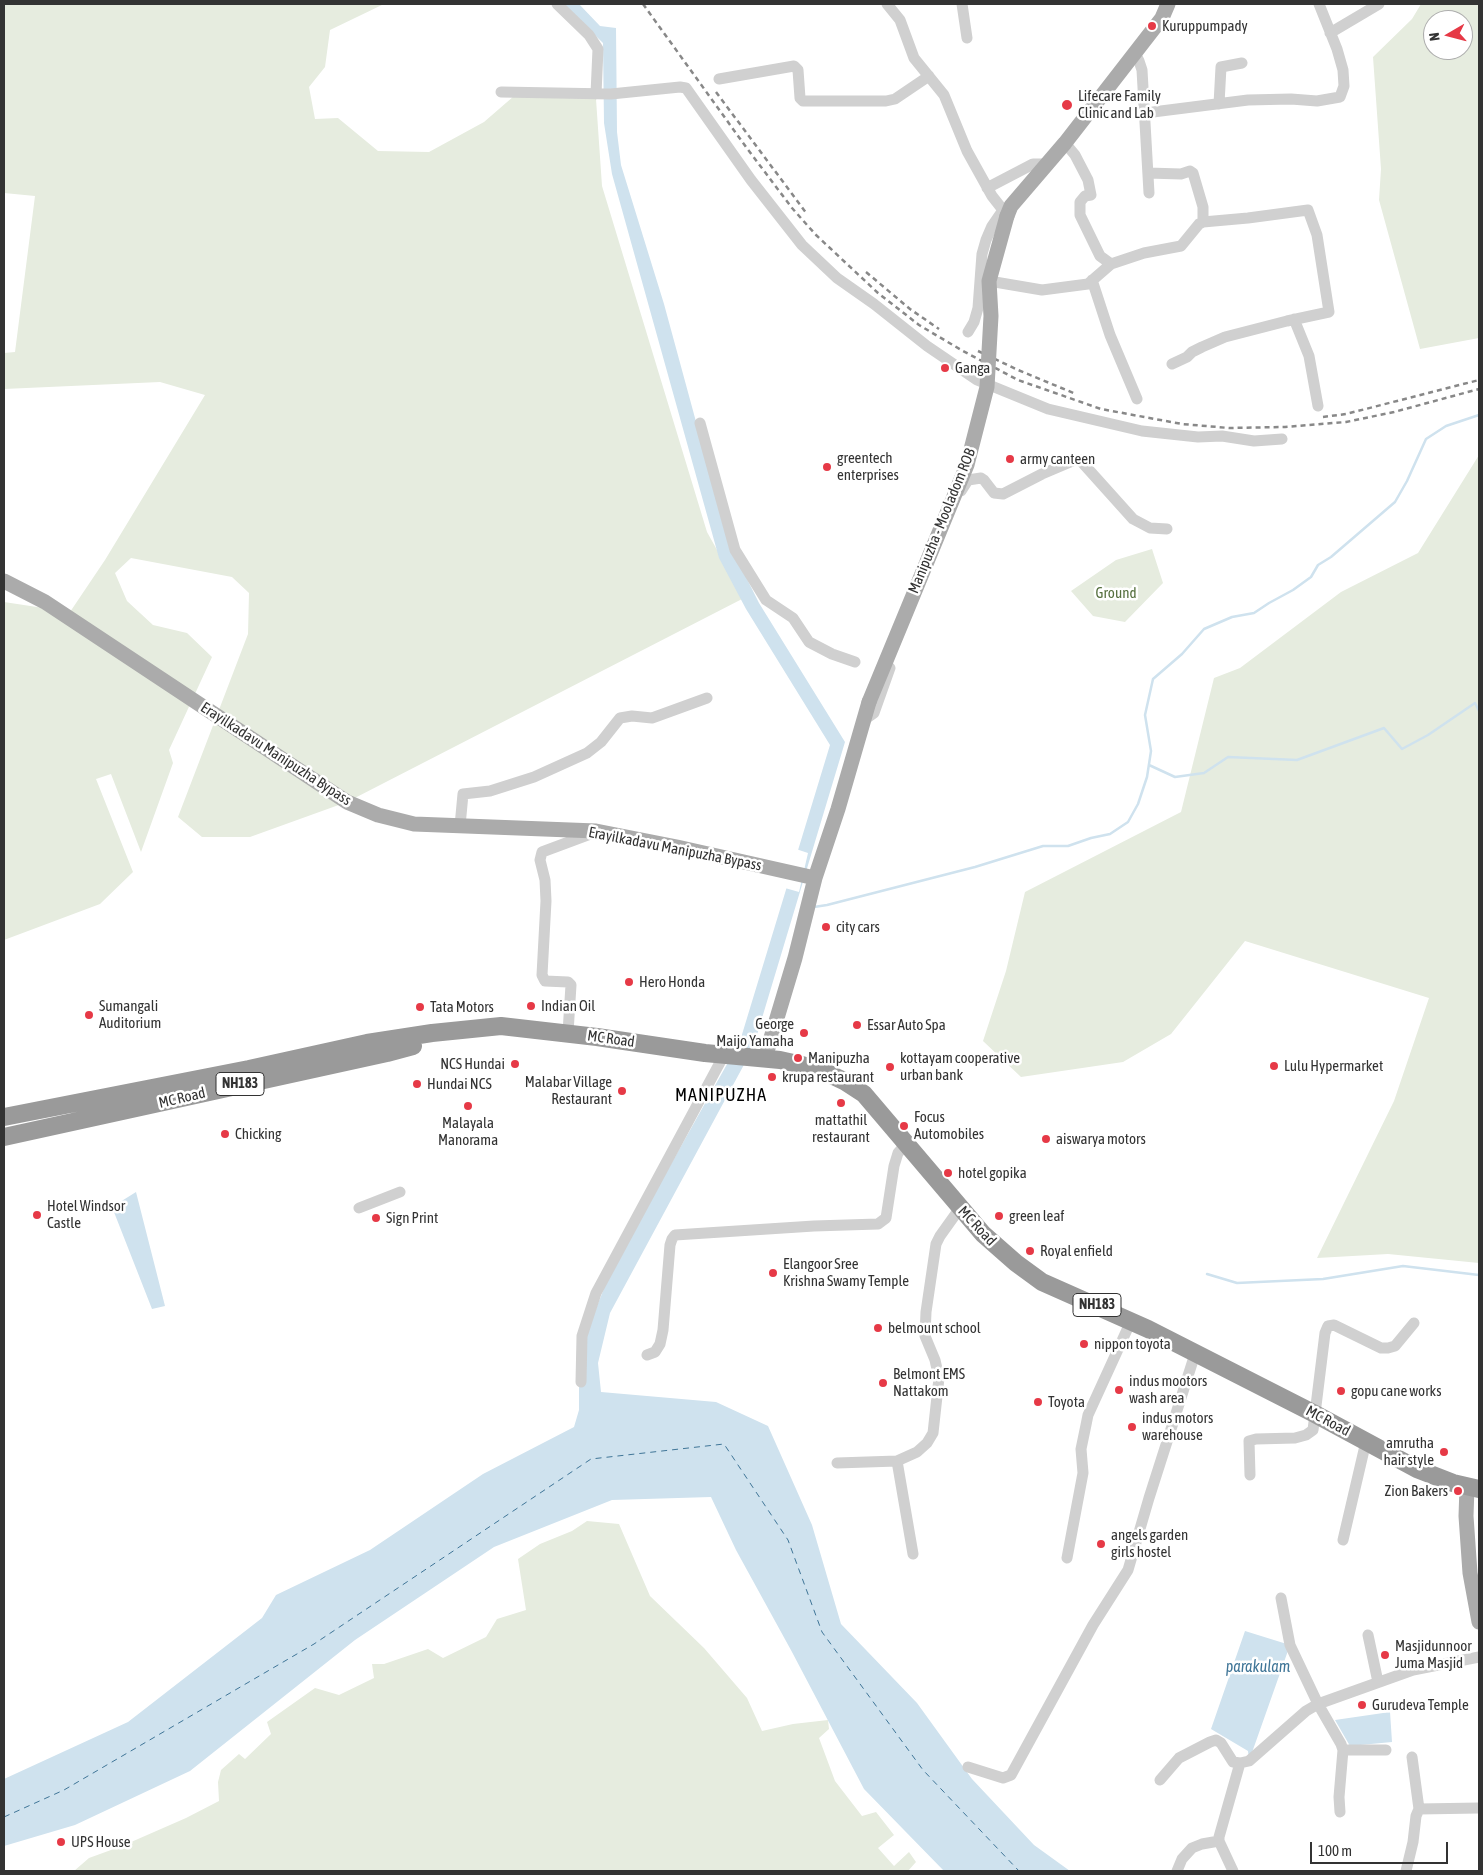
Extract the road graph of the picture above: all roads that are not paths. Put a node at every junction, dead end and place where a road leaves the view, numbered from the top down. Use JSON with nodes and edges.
{"nodes":[{"id":1,"x":557,"y":4,"type":"edge"},
{"id":2,"x":888,"y":4,"type":"edge"},
{"id":3,"x":962,"y":4,"type":"edge"},
{"id":4,"x":1168,"y":4,"type":"edge"},
{"id":5,"x":1318,"y":4,"type":"edge"},
{"id":6,"x":1379,"y":4,"type":"edge"},
{"id":7,"x":1330,"y":33,"type":"junction"},
{"id":8,"x":967,"y":38,"type":"dead end"},
{"id":9,"x":1135,"y":53,"type":"junction"},
{"id":10,"x":1242,"y":63,"type":"dead end"},
{"id":11,"x":929,"y":76,"type":"junction"},
{"id":12,"x":719,"y":79,"type":"dead end"},
{"id":13,"x":501,"y":92,"type":"dead end"},
{"id":14,"x":597,"y":94,"type":"junction"},
{"id":15,"x":1218,"y":104,"type":"junction"},
{"id":16,"x":1145,"y":113,"type":"junction"},
{"id":17,"x":1065,"y":143,"type":"junction"},
{"id":18,"x":1047,"y":164,"type":"junction"},
{"id":19,"x":1148,"y":173,"type":"junction"},
{"id":20,"x":987,"y":188,"type":"junction"},
{"id":21,"x":1149,"y":193,"type":"dead end"},
{"id":22,"x":1007,"y":211,"type":"junction"},
{"id":23,"x":1203,"y":222,"type":"junction"},
{"id":24,"x":1111,"y":264,"type":"junction"},
{"id":25,"x":1092,"y":280,"type":"junction"},
{"id":26,"x":988,"y":281,"type":"junction"},
{"id":27,"x":1294,"y":320,"type":"junction"},
{"id":28,"x":968,"y":332,"type":"dead end"},
{"id":29,"x":1172,"y":364,"type":"dead end"},
{"id":30,"x":1137,"y":399,"type":"dead end"},
{"id":31,"x":1318,"y":406,"type":"dead end"},
{"id":32,"x":700,"y":423,"type":"dead end"},
{"id":33,"x":1282,"y":439,"type":"dead end"},
{"id":34,"x":1167,"y":529,"type":"dead end"},
{"id":35,"x":4,"y":581,"type":"edge"},
{"id":36,"x":855,"y":662,"type":"dead end"},
{"id":37,"x":707,"y":698,"type":"dead end"},
{"id":38,"x":864,"y":720,"type":"junction"},
{"id":39,"x":460,"y":826,"type":"junction"},
{"id":40,"x":596,"y":831,"type":"junction"},
{"id":41,"x":815,"y":878,"type":"junction"},
{"id":42,"x":476,"y":1028,"type":"junction"},
{"id":43,"x":568,"y":1033,"type":"junction"},
{"id":44,"x":730,"y":1056,"type":"junction"},
{"id":45,"x":765,"y":1058,"type":"junction"},
{"id":46,"x":4,"y":1117,"type":"edge"},
{"id":47,"x":4,"y":1137,"type":"edge"},
{"id":48,"x":906,"y":1144,"type":"junction"},
{"id":49,"x":400,"y":1192,"type":"dead end"},
{"id":50,"x":359,"y":1208,"type":"dead end"},
{"id":51,"x":960,"y":1208,"type":"junction"},
{"id":52,"x":1131,"y":1321,"type":"junction"},
{"id":53,"x":1414,"y":1323,"type":"dead end"},
{"id":54,"x":1195,"y":1354,"type":"junction"},
{"id":55,"x":647,"y":1355,"type":"dead end"},
{"id":56,"x":581,"y":1382,"type":"dead end"},
{"id":57,"x":1315,"y":1414,"type":"junction"},
{"id":58,"x":1367,"y":1443,"type":"junction"},
{"id":59,"x":897,"y":1461,"type":"junction"},
{"id":60,"x":838,"y":1463,"type":"dead end"},
{"id":61,"x":1250,"y":1475,"type":"dead end"},
{"id":62,"x":1473,"y":1488,"type":"edge"},
{"id":63,"x":1343,"y":1540,"type":"dead end"},
{"id":64,"x":912,"y":1554,"type":"dead end"},
{"id":65,"x":1067,"y":1558,"type":"dead end"},
{"id":66,"x":1281,"y":1598,"type":"dead end"},
{"id":67,"x":1479,"y":1622,"type":"edge"},
{"id":68,"x":1368,"y":1635,"type":"dead end"},
{"id":69,"x":1479,"y":1657,"type":"edge"},
{"id":70,"x":1378,"y":1682,"type":"junction"},
{"id":71,"x":1318,"y":1704,"type":"junction"},
{"id":72,"x":1342,"y":1750,"type":"junction"},
{"id":73,"x":1386,"y":1750,"type":"dead end"},
{"id":74,"x":1412,"y":1757,"type":"dead end"},
{"id":75,"x":1240,"y":1763,"type":"junction"},
{"id":76,"x":968,"y":1767,"type":"dead end"},
{"id":77,"x":1160,"y":1780,"type":"dead end"},
{"id":78,"x":1479,"y":1808,"type":"edge"},
{"id":79,"x":1419,"y":1809,"type":"junction"},
{"id":80,"x":1340,"y":1812,"type":"dead end"},
{"id":81,"x":1219,"y":1841,"type":"junction"},
{"id":82,"x":1177,"y":1871,"type":"edge"},
{"id":83,"x":1233,"y":1871,"type":"edge"},
{"id":84,"x":1406,"y":1871,"type":"edge"}],
"edges":[{"from":1,"to":14,"type":"street"},
{"from":2,"to":11,"type":"street"},
{"from":3,"to":8,"type":"street"},
{"from":4,"to":9,"type":"main road"},
{"from":5,"to":7,"type":"street"},
{"from":6,"to":7,"type":"street"},
{"from":7,"to":15,"type":"street"},
{"from":9,"to":16,"type":"street"},
{"from":9,"to":17,"type":"main road"},
{"from":10,"to":15,"type":"street"},
{"from":11,"to":12,"type":"street"},
{"from":11,"to":20,"type":"street"},
{"from":13,"to":14,"type":"street"},
{"from":14,"to":33,"type":"street"},
{"from":15,"to":16,"type":"street"},
{"from":16,"to":19,"type":"street"},
{"from":17,"to":18,"type":"main road"},
{"from":17,"to":24,"type":"street"},
{"from":18,"to":20,"type":"street"},
{"from":18,"to":22,"type":"main road"},
{"from":19,"to":21,"type":"street"},
{"from":19,"to":23,"type":"street"},
{"from":20,"to":22,"type":"street"},
{"from":22,"to":26,"type":"main road","name":"Manipuzha - Mooladom ROB","bridge":true},
{"from":22,"to":28,"type":"street"},
{"from":23,"to":24,"type":"street"},
{"from":23,"to":27,"type":"street"},
{"from":24,"to":25,"type":"street"},
{"from":25,"to":26,"type":"street"},
{"from":25,"to":30,"type":"street"},
{"from":26,"to":38,"type":"main road","name":"Manipuzha - Mooladom ROB","bridge":true},
{"from":27,"to":29,"type":"street"},
{"from":27,"to":31,"type":"street"},
{"from":32,"to":36,"type":"street"},
{"from":34,"to":38,"type":"street"},
{"from":35,"to":39,"type":"main road","name":"Erayilkadavu Manipuzha Bypass"},
{"from":37,"to":39,"type":"street"},
{"from":38,"to":41,"type":"main road","name":"Manipuzha - Mooladom ROB"},
{"from":39,"to":40,"type":"main road","name":"Erayilkadavu Manipuzha Bypass"},
{"from":40,"to":41,"type":"main road","name":"Erayilkadavu Manipuzha Bypass"},
{"from":40,"to":43,"type":"street"},
{"from":41,"to":45,"type":"main road","name":"Manipuzha - Mooladom ROB"},
{"from":42,"to":43,"type":"highway","name":"MC Road","number":"NH183"},
{"from":42,"to":46,"type":"highway","name":"MC Road","number":"NH183"},
{"from":42,"to":47,"type":"highway","name":"MC Road","number":"NH183"},
{"from":43,"to":44,"type":"highway","name":"MC Road","number":"NH183"},
{"from":44,"to":45,"type":"highway","name":"MC Road","number":"NH183"},
{"from":44,"to":56,"type":"street"},
{"from":45,"to":48,"type":"highway","name":"MC Road","number":"NH183"},
{"from":48,"to":51,"type":"highway","name":"MC Road","number":"NH183"},
{"from":48,"to":55,"type":"street"},
{"from":49,"to":50,"type":"street"},
{"from":51,"to":52,"type":"highway","name":"MC Road","number":"NH183"},
{"from":51,"to":59,"type":"street"},
{"from":52,"to":54,"type":"highway","name":"MC Road","number":"NH183"},
{"from":52,"to":65,"type":"street"},
{"from":53,"to":57,"type":"street"},
{"from":54,"to":57,"type":"highway","name":"MC Road","number":"NH183"},
{"from":54,"to":76,"type":"street"},
{"from":57,"to":58,"type":"highway","name":"MC Road","number":"NH183"},
{"from":57,"to":61,"type":"street"},
{"from":58,"to":62,"type":"highway","name":"MC Road","number":"NH183"},
{"from":58,"to":63,"type":"street"},
{"from":59,"to":60,"type":"street"},
{"from":59,"to":64,"type":"street"},
{"from":62,"to":67,"type":"main road"},
{"from":66,"to":71,"type":"street"},
{"from":68,"to":70,"type":"street"},
{"from":69,"to":70,"type":"street"},
{"from":70,"to":71,"type":"street"},
{"from":71,"to":72,"type":"street"},
{"from":71,"to":75,"type":"street"},
{"from":72,"to":73,"type":"street"},
{"from":72,"to":80,"type":"street"},
{"from":74,"to":79,"type":"street"},
{"from":75,"to":77,"type":"street"},
{"from":75,"to":81,"type":"street"},
{"from":78,"to":79,"type":"street"},
{"from":79,"to":84,"type":"street"},
{"from":81,"to":82,"type":"street"},
{"from":81,"to":83,"type":"street"}]}
